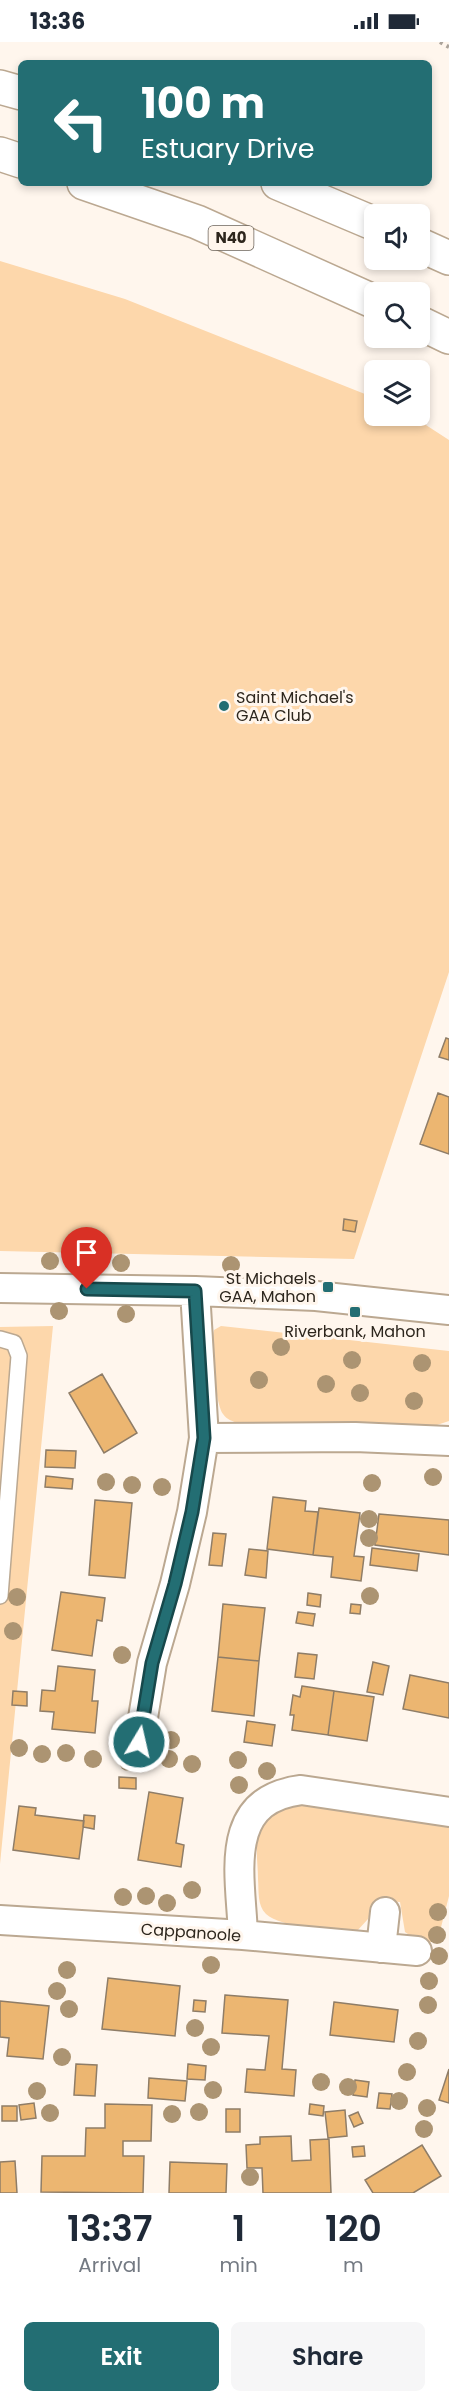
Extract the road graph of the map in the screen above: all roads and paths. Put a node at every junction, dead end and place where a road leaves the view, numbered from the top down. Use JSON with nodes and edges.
{"nodes":[{"id":1,"x":440,"y":42,"type":"edge"},
{"id":2,"x":449,"y":47,"type":"edge"},
{"id":3,"x":0,"y":87,"type":"edge"},
{"id":4,"x":18,"y":92,"type":"edge"},
{"id":5,"x":0,"y":154,"type":"edge"},
{"id":6,"x":18,"y":160,"type":"edge"},
{"id":7,"x":93,"y":186,"type":"edge"},
{"id":8,"x":285,"y":186,"type":"edge"},
{"id":9,"x":364,"y":219,"type":"edge"},
{"id":10,"x":430,"y":249,"type":"edge"},
{"id":11,"x":449,"y":258,"type":"edge"},
{"id":12,"x":364,"y":297,"type":"edge"},
{"id":13,"x":430,"y":328,"type":"edge"},
{"id":14,"x":449,"y":337,"type":"edge"},
{"id":15,"x":0,"y":1288,"type":"edge"},
{"id":16,"x":195,"y":1291,"type":"junction"},
{"id":17,"x":449,"y":1310,"type":"edge"},
{"id":18,"x":0,"y":1339,"type":"edge"},
{"id":19,"x":204,"y":1438,"type":"junction"},
{"id":20,"x":449,"y":1441,"type":"edge"},
{"id":21,"x":0,"y":1596,"type":"edge"},
{"id":22,"x":139,"y":1742,"type":"dead end"},
{"id":23,"x":449,"y":1812,"type":"edge"},
{"id":24,"x":385,"y":1912,"type":"dead end"},
{"id":25,"x":0,"y":1920,"type":"edge"},
{"id":26,"x":243,"y":1935,"type":"junction"},
{"id":27,"x":381,"y":1948,"type":"junction"},
{"id":28,"x":417,"y":1951,"type":"dead end"}],
"edges":[{"from":1,"to":2,"type":"path"},
{"from":3,"to":4,"type":"highway"},
{"from":5,"to":6,"type":"highway"},
{"from":7,"to":12,"type":"highway","number":"N40"},
{"from":8,"to":9,"type":"highway"},
{"from":10,"to":11,"type":"highway"},
{"from":13,"to":14,"type":"highway"},
{"from":15,"to":16,"type":"street"},
{"from":16,"to":17,"type":"street"},
{"from":16,"to":19,"type":"street"},
{"from":18,"to":21,"type":"lane"},
{"from":19,"to":20,"type":"street"},
{"from":19,"to":22,"type":"street"},
{"from":23,"to":26,"type":"street"},
{"from":24,"to":27,"type":"street"},
{"from":25,"to":26,"type":"street","name":"Cappanoole"},
{"from":26,"to":27,"type":"street","name":"Cappanoole"},
{"from":27,"to":28,"type":"street","name":"Cappanoole"}]}
